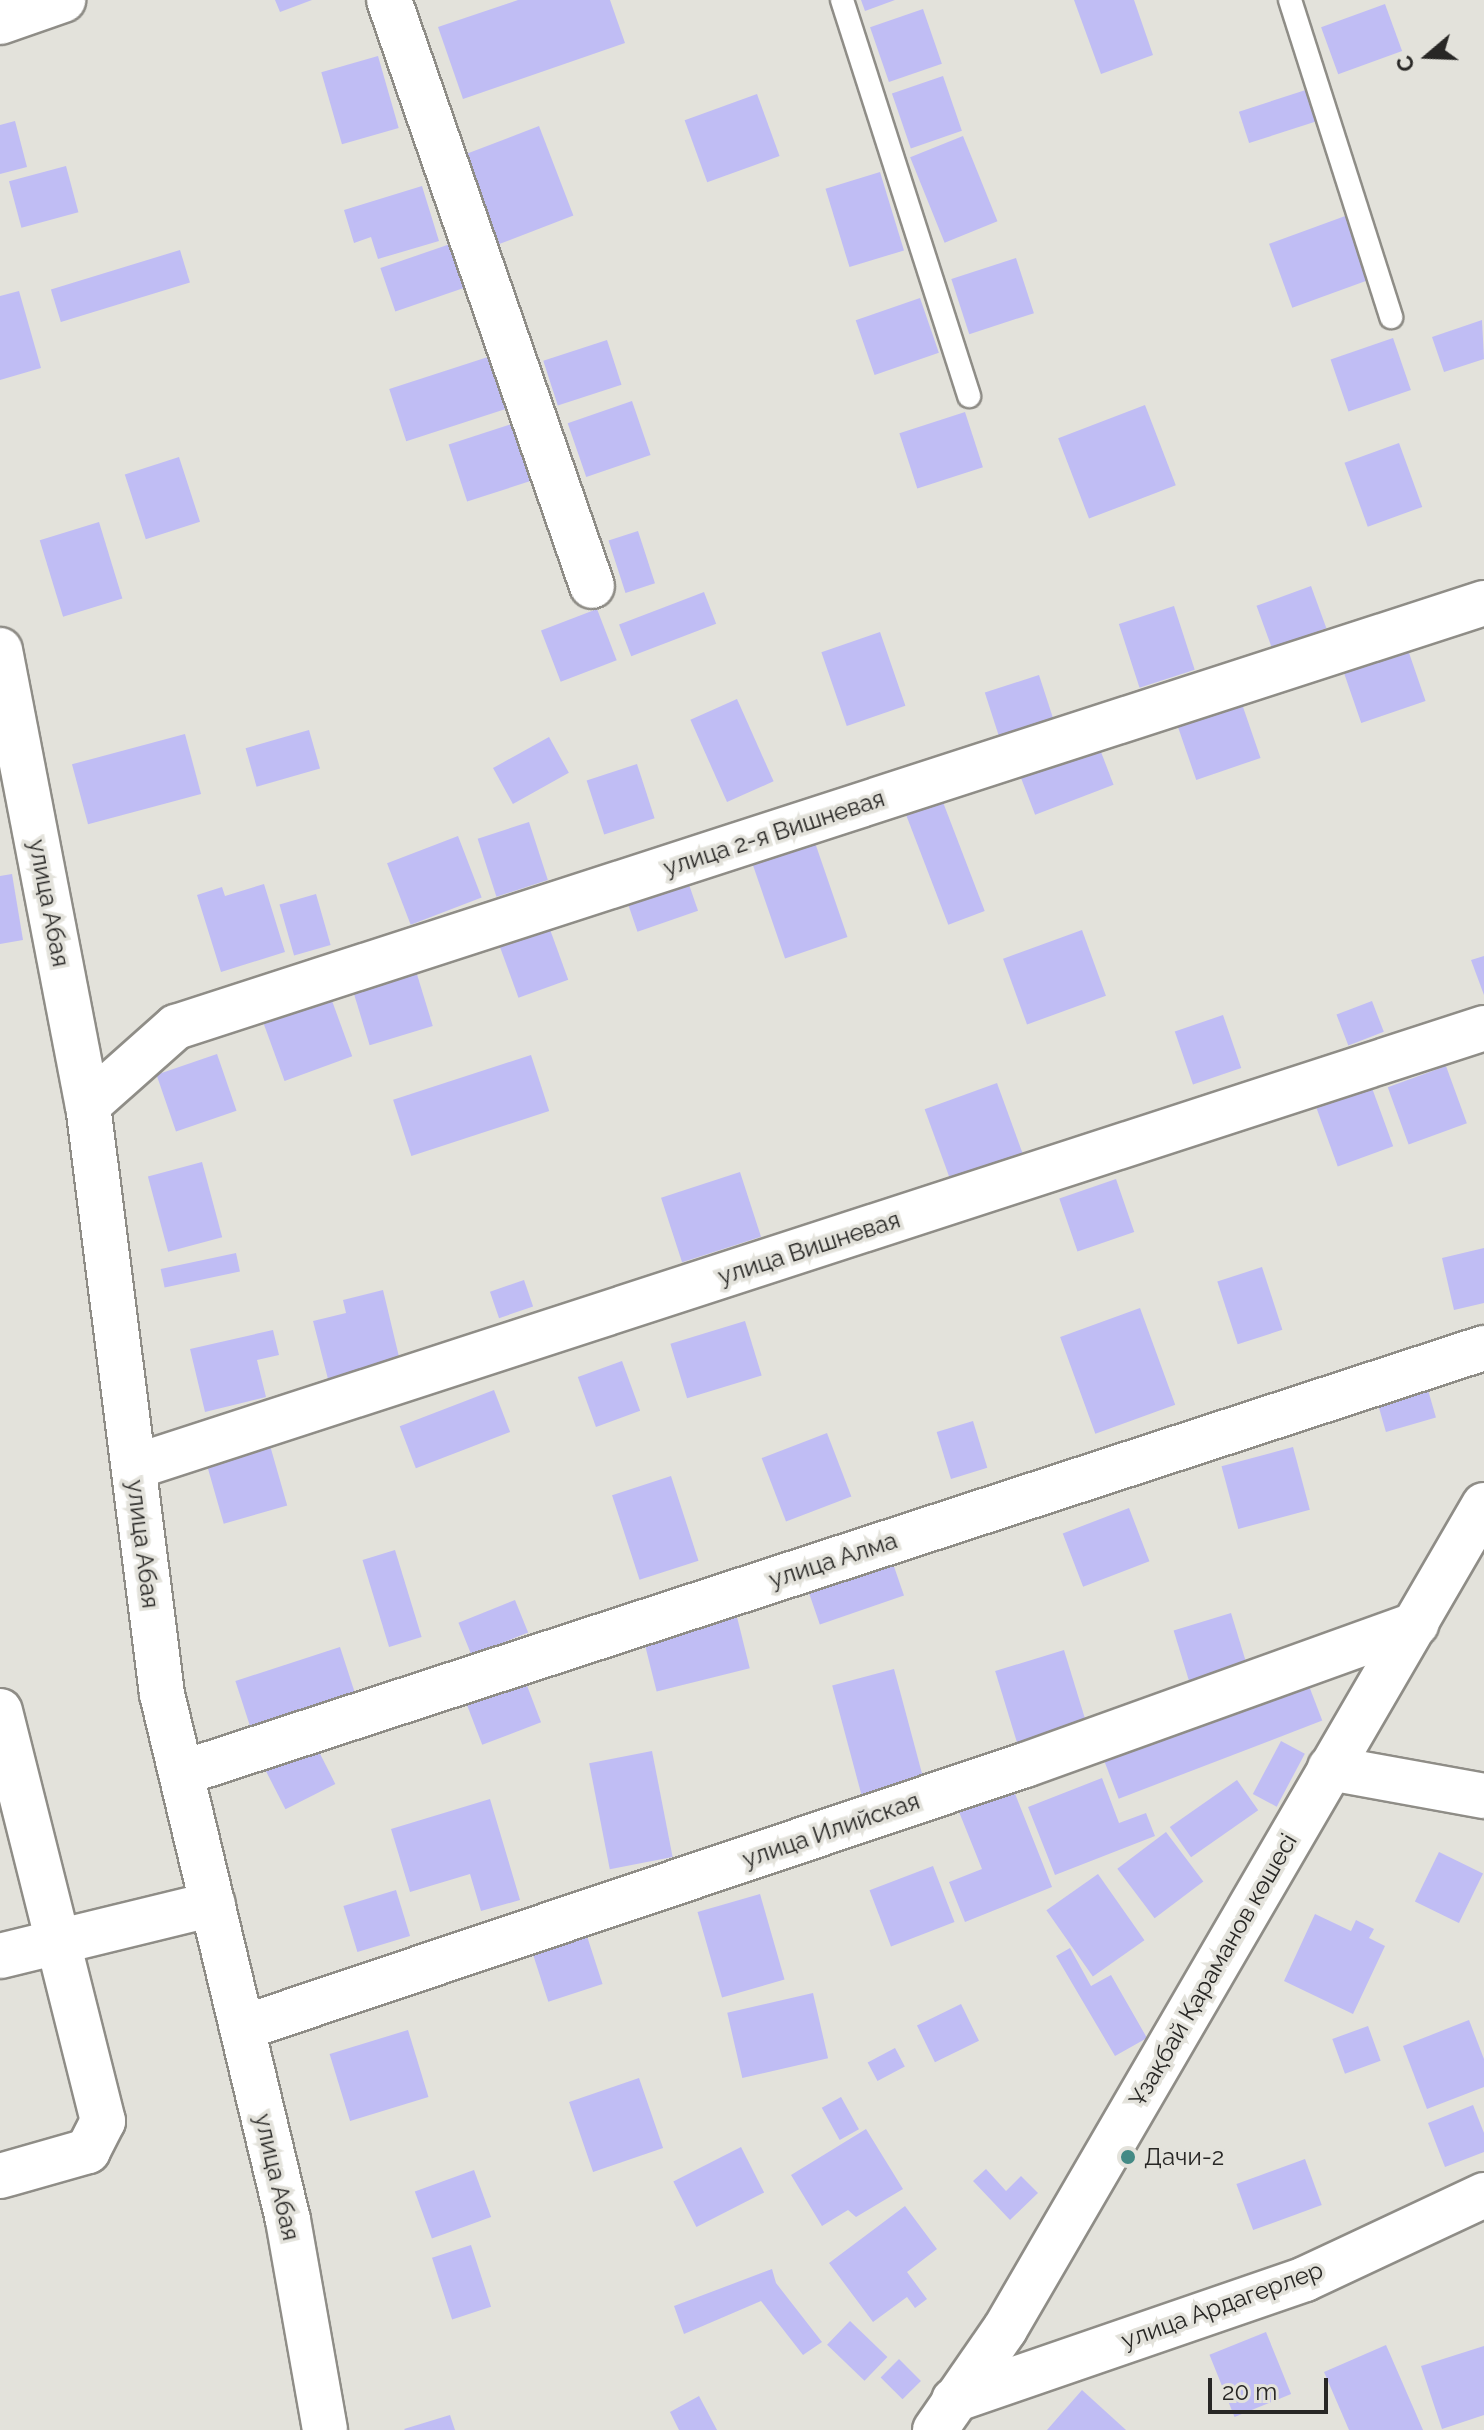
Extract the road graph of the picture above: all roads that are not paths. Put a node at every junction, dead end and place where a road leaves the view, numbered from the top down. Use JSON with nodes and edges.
{"nodes":[{"id":1,"x":63,"y":0,"type":"edge"},
{"id":2,"x":389,"y":0,"type":"edge"},
{"id":3,"x":842,"y":0,"type":"edge"},
{"id":4,"x":1290,"y":0,"type":"edge"},
{"id":5,"x":0,"y":22,"type":"edge"},
{"id":6,"x":1391,"y":317,"type":"dead end"},
{"id":7,"x":969,"y":396,"type":"dead end"},
{"id":8,"x":592,"y":586,"type":"dead end"},
{"id":9,"x":1484,"y":603,"type":"edge"},
{"id":10,"x":0,"y":650,"type":"edge"},
{"id":11,"x":10,"y":762,"type":"edge"},
{"id":12,"x":1484,"y":1028,"type":"edge"},
{"id":13,"x":88,"y":1105,"type":"junction"},
{"id":14,"x":1484,"y":1348,"type":"edge"},
{"id":15,"x":134,"y":1467,"type":"junction"},
{"id":16,"x":1484,"y":1505,"type":"edge"},
{"id":17,"x":1416,"y":1624,"type":"junction"},
{"id":18,"x":0,"y":1711,"type":"edge"},
{"id":19,"x":1330,"y":1768,"type":"junction"},
{"id":20,"x":182,"y":1773,"type":"junction"},
{"id":21,"x":1484,"y":1796,"type":"edge"},
{"id":22,"x":213,"y":1904,"type":"junction"},
{"id":23,"x":58,"y":1943,"type":"junction"},
{"id":24,"x":0,"y":1956,"type":"edge"},
{"id":25,"x":242,"y":2028,"type":"junction"},
{"id":26,"x":0,"y":2176,"type":"edge"},
{"id":27,"x":1484,"y":2195,"type":"edge"},
{"id":28,"x":944,"y":2415,"type":"edge"},
{"id":29,"x":325,"y":2430,"type":"edge"}],
"edges":[{"from":1,"to":5,"type":"street"},
{"from":2,"to":8,"type":"street"},
{"from":3,"to":7,"type":"lane"},
{"from":4,"to":6,"type":"lane"},
{"from":9,"to":13,"type":"street","name":"улица 2-я Вишневая"},
{"from":10,"to":11,"type":"street","name":"улица Абая"},
{"from":11,"to":13,"type":"street","name":"улица Абая"},
{"from":12,"to":15,"type":"street","name":"улица Вишневая"},
{"from":13,"to":15,"type":"street","name":"улица Абая"},
{"from":14,"to":20,"type":"street","name":"улица Алма"},
{"from":15,"to":20,"type":"street","name":"улица Абая"},
{"from":16,"to":17,"type":"street","name":"Ұзақбай Қараманов көшесі"},
{"from":17,"to":19,"type":"street","name":"Ұзақбай Қараманов көшесі"},
{"from":17,"to":25,"type":"street","name":"улица Илийская"},
{"from":18,"to":23,"type":"street"},
{"from":19,"to":21,"type":"street"},
{"from":19,"to":28,"type":"street","name":"Ұзақбай Қараманов көшесі"},
{"from":20,"to":22,"type":"street","name":"улица Абая"},
{"from":22,"to":23,"type":"street"},
{"from":22,"to":25,"type":"street","name":"улица Абая"},
{"from":23,"to":24,"type":"street"},
{"from":23,"to":26,"type":"street"},
{"from":25,"to":29,"type":"street","name":"улица Абая"},
{"from":27,"to":28,"type":"street","name":"улица Ардагерлер"}]}
